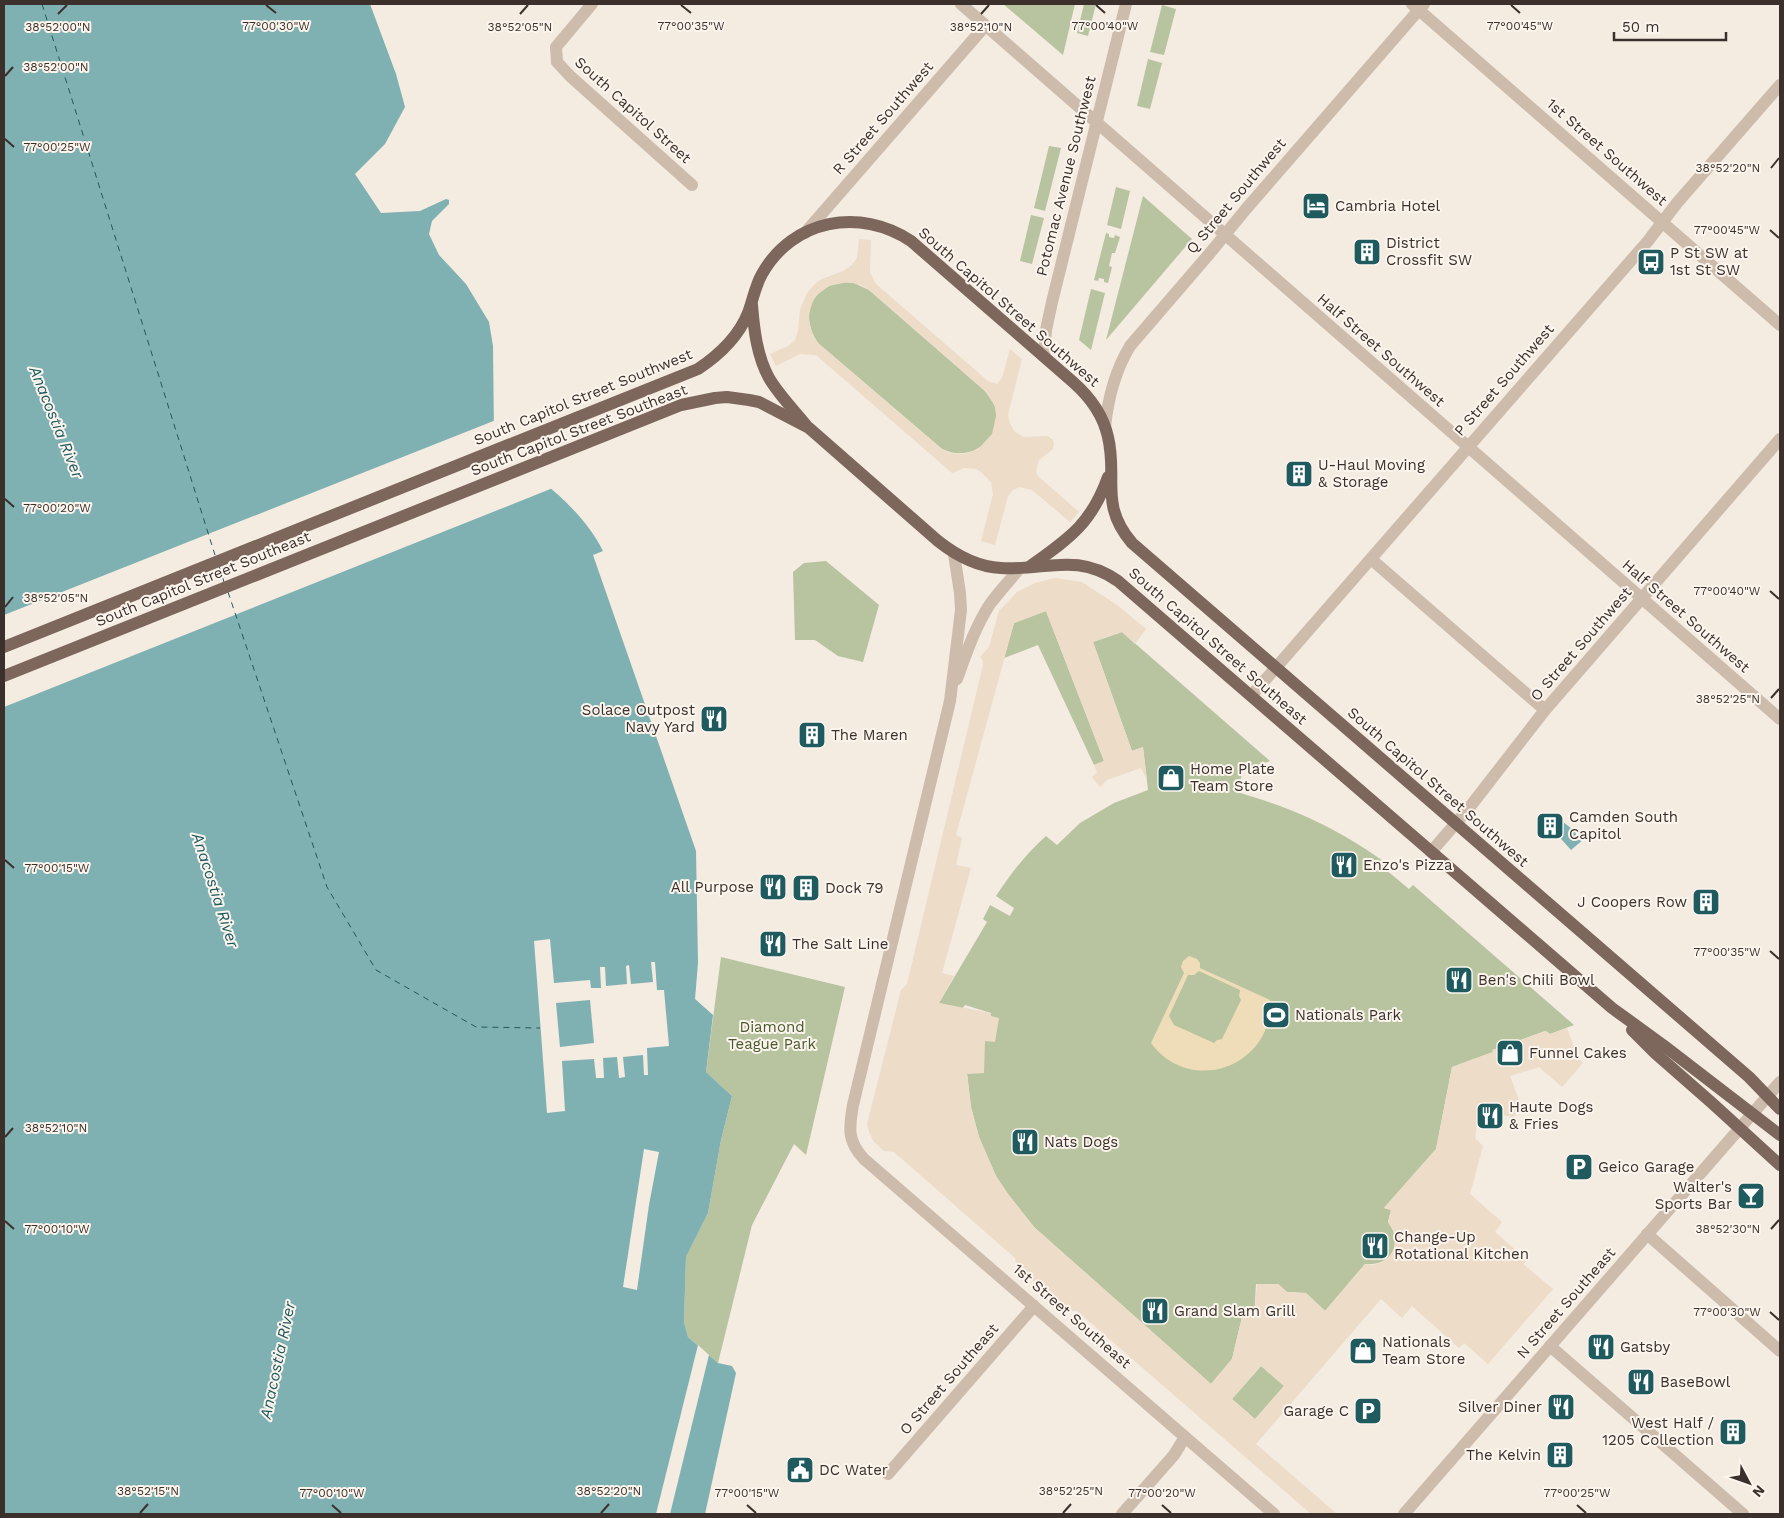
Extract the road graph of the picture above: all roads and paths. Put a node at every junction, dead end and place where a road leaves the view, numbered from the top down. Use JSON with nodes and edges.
{"nodes":[{"id":1,"x":592,"y":4,"type":"edge"},
{"id":2,"x":961,"y":4,"type":"edge"},
{"id":3,"x":1126,"y":4,"type":"edge"},
{"id":4,"x":1418,"y":6,"type":"edge"},
{"id":5,"x":985,"y":26,"type":"junction"},
{"id":6,"x":1780,"y":85,"type":"edge"},
{"id":7,"x":1096,"y":123,"type":"junction"},
{"id":8,"x":692,"y":185,"type":"dead end"},
{"id":9,"x":1663,"y":222,"type":"junction"},
{"id":10,"x":805,"y":232,"type":"junction"},
{"id":11,"x":1225,"y":235,"type":"junction"},
{"id":12,"x":752,"y":300,"type":"junction"},
{"id":13,"x":1780,"y":325,"type":"edge"},
{"id":14,"x":1044,"y":356,"type":"junction"},
{"id":15,"x":1105,"y":427,"type":"junction"},
{"id":16,"x":809,"y":428,"type":"junction"},
{"id":17,"x":1780,"y":439,"type":"edge"},
{"id":18,"x":1468,"y":447,"type":"junction"},
{"id":19,"x":1110,"y":469,"type":"junction"},
{"id":20,"x":954,"y":554,"type":"junction"},
{"id":21,"x":1370,"y":559,"type":"junction"},
{"id":22,"x":1024,"y":567,"type":"junction"},
{"id":23,"x":1641,"y":598,"type":"junction"},
{"id":24,"x":4,"y":647,"type":"edge"},
{"id":25,"x":1276,"y":668,"type":"junction"},
{"id":26,"x":4,"y":676,"type":"edge"},
{"id":27,"x":1252,"y":695,"type":"junction"},
{"id":28,"x":950,"y":701,"type":"junction"},
{"id":29,"x":1546,"y":710,"type":"junction"},
{"id":30,"x":1780,"y":719,"type":"edge"},
{"id":31,"x":1456,"y":824,"type":"junction"},
{"id":32,"x":1432,"y":852,"type":"junction"},
{"id":33,"x":1612,"y":1008,"type":"junction"},
{"id":34,"x":1780,"y":1082,"type":"edge"},
{"id":35,"x":1768,"y":1096,"type":"junction"},
{"id":36,"x":1780,"y":1100,"type":"edge"},
{"id":37,"x":1780,"y":1109,"type":"edge"},
{"id":38,"x":1752,"y":1114,"type":"junction"},
{"id":39,"x":1739,"y":1128,"type":"junction"},
{"id":40,"x":1780,"y":1135,"type":"edge"},
{"id":41,"x":1780,"y":1166,"type":"edge"},
{"id":42,"x":1647,"y":1234,"type":"junction"},
{"id":43,"x":1034,"y":1306,"type":"junction"},
{"id":44,"x":1550,"y":1346,"type":"junction"},
{"id":45,"x":1780,"y":1351,"type":"edge"},
{"id":46,"x":1185,"y":1437,"type":"junction"},
{"id":47,"x":888,"y":1474,"type":"dead end"},
{"id":48,"x":1122,"y":1514,"type":"edge"},
{"id":49,"x":1274,"y":1514,"type":"edge"},
{"id":50,"x":1404,"y":1514,"type":"edge"},
{"id":51,"x":1743,"y":1514,"type":"edge"}],
"edges":[{"from":1,"to":8,"type":"street","name":"South Capitol Street"},
{"from":2,"to":5,"type":"street","name":"Half Street Southwest"},
{"from":3,"to":7,"type":"street","name":"Potomac Avenue Southwest"},
{"from":4,"to":9,"type":"street","name":"1st Street Southwest"},
{"from":4,"to":11,"type":"street","name":"Q Street Southwest"},
{"from":5,"to":7,"type":"street","name":"Half Street Southwest"},
{"from":5,"to":10,"type":"street","name":"R Street Southwest"},
{"from":6,"to":9,"type":"street","name":"P Street Southwest"},
{"from":7,"to":11,"type":"street","name":"Half Street Southwest"},
{"from":7,"to":14,"type":"street","name":"Potomac Avenue Southwest"},
{"from":9,"to":13,"type":"street","name":"1st Street Southwest"},
{"from":9,"to":18,"type":"street","name":"P Street Southwest"},
{"from":10,"to":12,"type":"main road","name":"South Capitol Street Southwest"},
{"from":10,"to":14,"type":"main road","name":"South Capitol Street Southwest"},
{"from":11,"to":15,"type":"street","name":"Q Street Southwest"},
{"from":11,"to":18,"type":"street","name":"Half Street Southwest"},
{"from":12,"to":16,"type":"main road"},
{"from":12,"to":24,"type":"main road","name":"South Capitol Street Southwest"},
{"from":14,"to":15,"type":"main road","name":"South Capitol Street Southwest"},
{"from":15,"to":19,"type":"main road","name":"South Capitol Street Southwest"},
{"from":16,"to":20,"type":"main road","name":"South Capitol Street Southeast"},
{"from":16,"to":26,"type":"main road","name":"South Capitol Street Southeast"},
{"from":17,"to":23,"type":"street","name":"O Street Southwest"},
{"from":18,"to":21,"type":"street","name":"P Street Southwest"},
{"from":18,"to":23,"type":"street","name":"Half Street Southwest"},
{"from":19,"to":22,"type":"main road","name":"South Capitol Street Southwest"},
{"from":19,"to":25,"type":"main road","name":"South Capitol Street Southwest"},
{"from":20,"to":22,"type":"main road","name":"South Capitol Street Southeast"},
{"from":20,"to":28,"type":"street"},
{"from":21,"to":25,"type":"street","name":"P Street Southwest"},
{"from":21,"to":29,"type":"street"},
{"from":22,"to":27,"type":"main road","name":"South Capitol Street Southeast"},
{"from":22,"to":28,"type":"street"},
{"from":23,"to":29,"type":"street","name":"O Street Southwest"},
{"from":23,"to":30,"type":"street","name":"Half Street Southwest"},
{"from":25,"to":27,"type":"street","name":"P Street Southwest"},
{"from":25,"to":31,"type":"main road","name":"South Capitol Street Southwest"},
{"from":27,"to":32,"type":"main road","name":"South Capitol Street Southeast"},
{"from":28,"to":43,"type":"street","name":"1st Street Southeast"},
{"from":29,"to":31,"type":"street","name":"O Street Southwest"},
{"from":31,"to":32,"type":"street","name":"O Street Southwest"},
{"from":31,"to":35,"type":"main road","name":"South Capitol Street Southwest"},
{"from":32,"to":33,"type":"main road","name":"South Capitol Street Southeast"},
{"from":33,"to":38,"type":"main road","name":"South Capitol Street Southeast"},
{"from":33,"to":39,"type":"main road"},
{"from":34,"to":35,"type":"street","name":"N Street Southeast"},
{"from":35,"to":36,"type":"main road"},
{"from":35,"to":37,"type":"main road","name":"South Capitol Street Southwest"},
{"from":35,"to":38,"type":"street","name":"N Street Southeast"},
{"from":38,"to":39,"type":"street","name":"N Street Southeast"},
{"from":38,"to":40,"type":"main road","name":"South Capitol Street Southeast"},
{"from":39,"to":41,"type":"main road"},
{"from":39,"to":42,"type":"street","name":"N Street Southeast"},
{"from":42,"to":44,"type":"street","name":"N Street Southeast"},
{"from":42,"to":45,"type":"street"},
{"from":43,"to":46,"type":"street","name":"1st Street Southeast"},
{"from":43,"to":47,"type":"street","name":"O Street Southeast"},
{"from":44,"to":50,"type":"street","name":"N Street Southeast"},
{"from":44,"to":51,"type":"street"},
{"from":46,"to":48,"type":"street"},
{"from":46,"to":49,"type":"street","name":"1st Street Southeast"}]}
